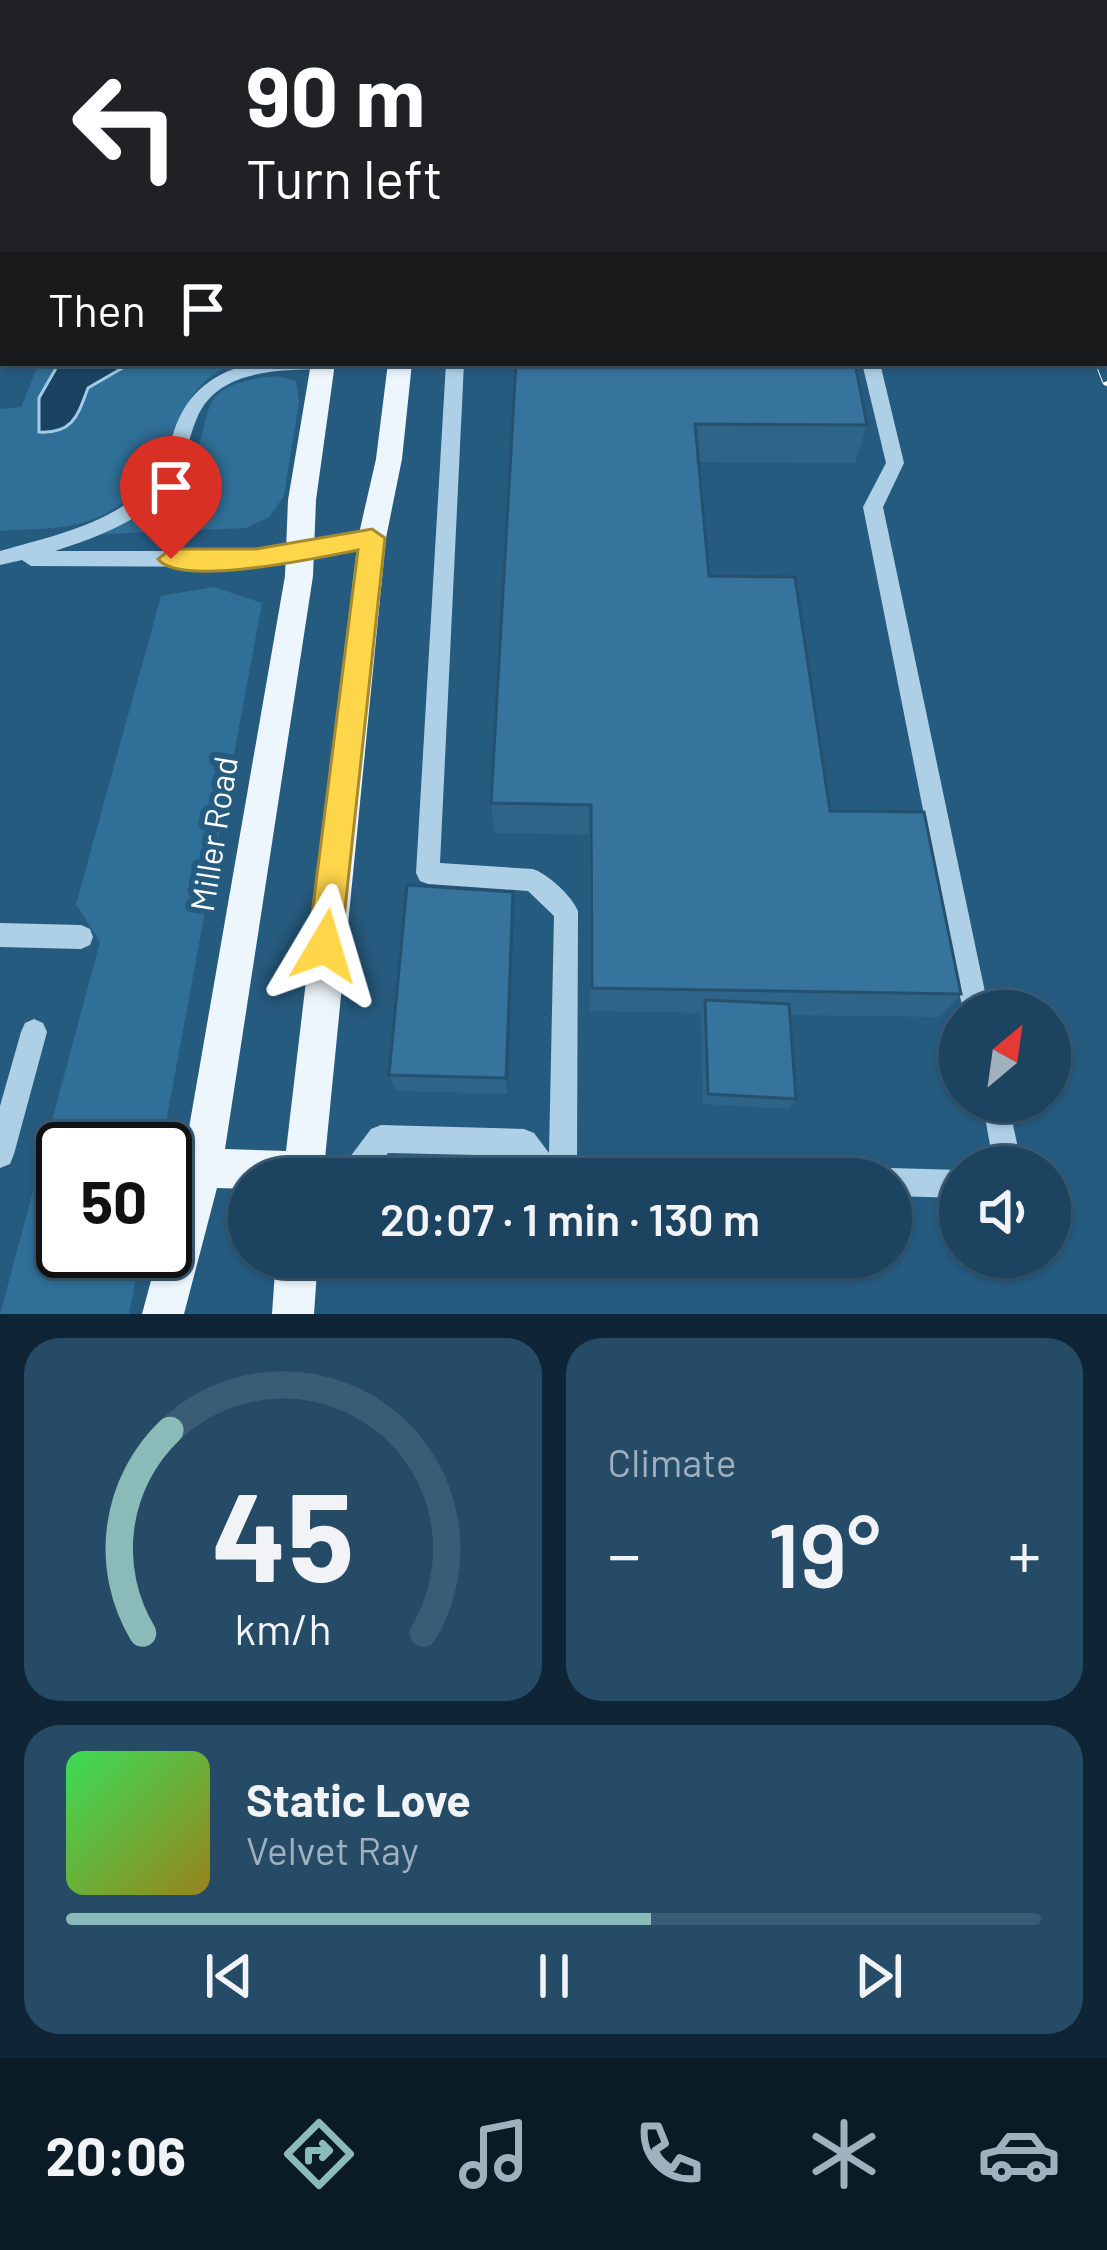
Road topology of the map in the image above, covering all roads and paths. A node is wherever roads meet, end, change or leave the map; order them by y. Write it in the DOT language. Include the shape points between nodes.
graph roads {
  1 [pos="264,366"];
  2 [pos="322,366"];
  3 [pos="400,366"];
  4 [pos="455,366"];
  5 [pos="872,366"];
  6 [pos="372,538"];
  7 [pos="300,550"];
  8 [pos="1,558"];
  9 [pos="0,935"];
  10 [pos="81,937"];
  11 [pos="972,990"];
  12 [pos="34,1032"];
  13 [pos="0,1154"];
  14 [pos="305,1158"];
  15 [pos="369,1158"];
  16 [pos="537,1158"];
  17 [pos="553,1158"];
  18 [pos="202,1168"];
  19 [pos="228,1170"];
  20 [pos="296,1278"];
  21 [pos="164,1314"];
  22 [pos="293,1314"];
  1 -- 8 [label="lane" via="218,383 195,406 178,458 154,493 106,524"];
  2 -- 7 [label="main road, Miller Road"];
  3 -- 6 [label="main road"];
  4 -- 17 [label="lane" via="428,873 532,880 566,911"];
  5 -- 11 [label="lane" via="895,463 873,506"];
  6 -- 7 [label="lane"];
  6 -- 14 [label="main road"];
  7 -- 8 [label="lane" via="256,559"];
  7 -- 18 [label="main road, Miller Road"];
  9 -- 10 [label="lane"];
  12 -- 13 [label="lane"];
  15 -- 16 [label="lane" via="381,1139 524,1143"];
  18 -- 19 [label="main road"];
  18 -- 21 [label="main road, Miller Road"];
  20 -- 22 [label="main road"];
}
